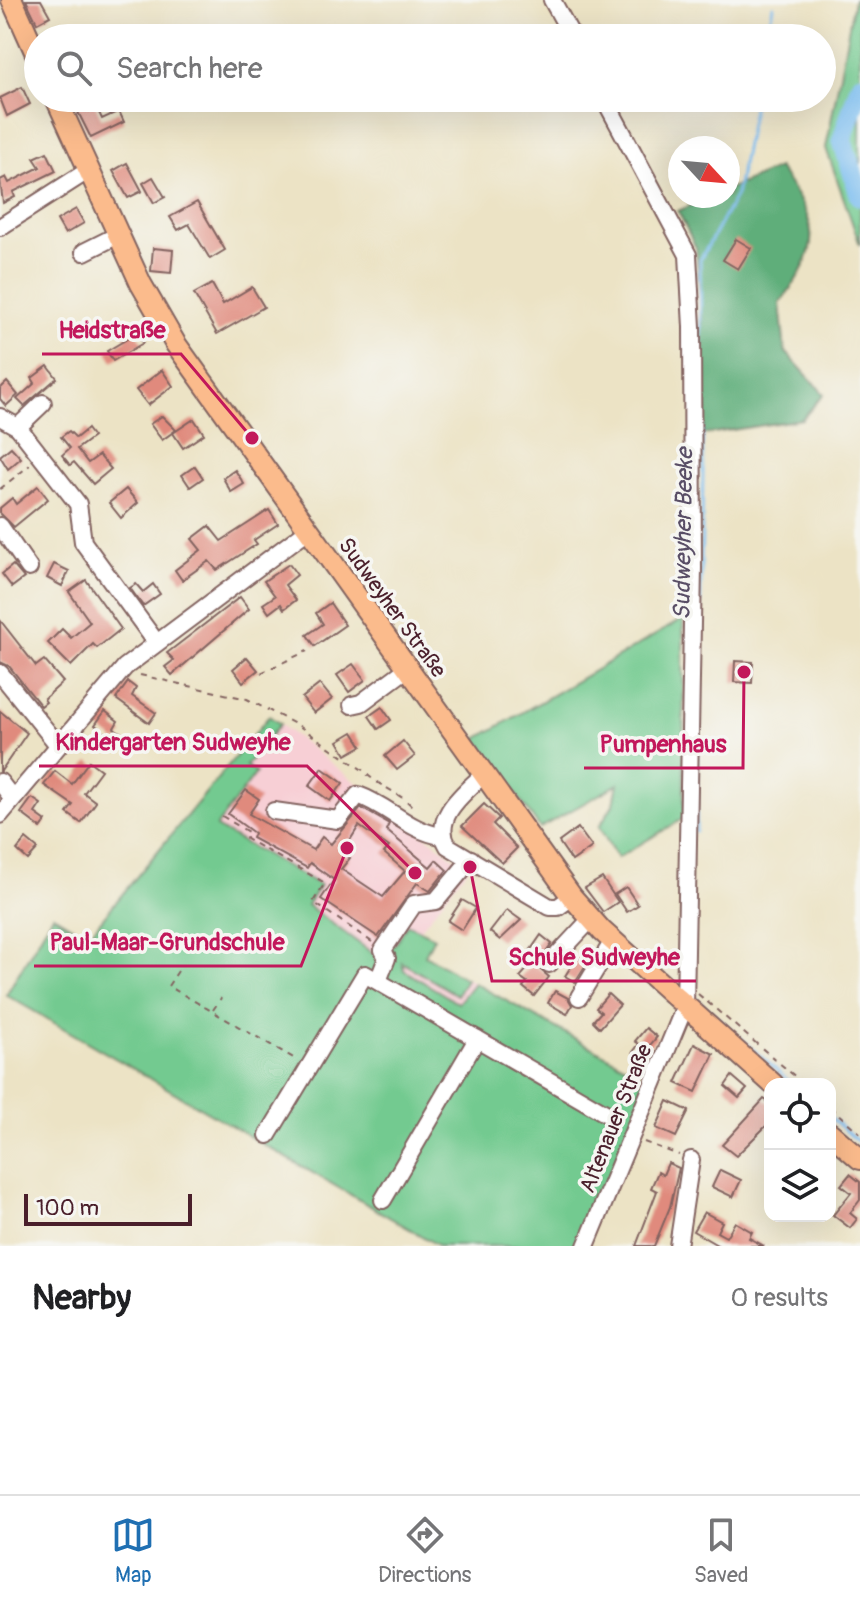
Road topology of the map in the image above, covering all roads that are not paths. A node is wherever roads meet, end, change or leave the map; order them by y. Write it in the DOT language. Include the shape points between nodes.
graph roads {
  1 [pos="12,0"];
  2 [pos="552,0"];
  3 [pos="565,24"];
  4 [pos="24,27"];
  5 [pos="62,112"];
  6 [pos="611,112"];
  7 [pos="89,170"];
  8 [pos="0,227"];
  9 [pos="118,235"];
  10 [pos="84,252"];
  11 [pos="43,403"];
  12 [pos="0,417"];
  13 [pos="18,427"];
  14 [pos="0,526"];
  15 [pos="308,530"];
  16 [pos="29,568"];
  17 [pos="156,642"];
  18 [pos="408,668"];
  19 [pos="0,673"];
  20 [pos="352,705"];
  21 [pos="58,745"];
  22 [pos="484,774"];
  23 [pos="0,782"];
  24 [pos="13,799"];
  25 [pos="274,811"];
  26 [pos="0,815"];
  27 [pos="441,836"];
  28 [pos="471,859"];
  29 [pos="572,897"];
  30 [pos="591,919"];
  31 [pos="613,941"];
  32 [pos="549,964"];
  33 [pos="378,981"];
  34 [pos="579,997"];
  35 [pos="684,997"];
  36 [pos="477,1039"];
  37 [pos="767,1078"];
  38 [pos="612,1117"];
  39 [pos="268,1135"];
  40 [pos="836,1138"];
  41 [pos="860,1159"];
  42 [pos="691,1160"];
  43 [pos="383,1200"];
  44 [pos="586,1246"];
  45 [pos="678,1246"];
  1 -- 4 [label="main road"];
  2 -- 3 [label="street"];
  5 -- 7 [label="main road, Sudweyher Straße"];
  6 -- 35 [label="street" via="688,255 693,568"];
  7 -- 8 [label="street"];
  7 -- 9 [label="main road, Sudweyher Straße"];
  9 -- 10 [label="street"];
  9 -- 15 [label="main road, Sudweyher Straße" via="175,343"];
  11 -- 13 [label="street"];
  12 -- 13 [label="street"];
  13 -- 17 [label="street" via="78,504 83,542"];
  14 -- 16 [label="street"];
  15 -- 17 [label="street"];
  15 -- 18 [label="main road, Sudweyher Straße"];
  17 -- 21 [label="street" via="125,667"];
  18 -- 20 [label="street"];
  18 -- 22 [label="main road, Sudweyher Straße"];
  19 -- 21 [label="street"];
  21 -- 24 [label="street"];
  22 -- 27 [label="street" via="442,822"];
  22 -- 29 [label="main road, Sudweyher Straße"];
  23 -- 24 [label="street"];
  24 -- 26 [label="street"];
  25 -- 27 [label="street" via="338,820 358,795 380,803 420,832"];
  27 -- 28 [label="street"];
  28 -- 29 [label="street" via="550,907"];
  28 -- 33 [label="street" via="436,901 414,904 383,950 387,958"];
  29 -- 30 [label="main road, Sudweyher Straße"];
  30 -- 31 [label="main road, Sudweyher Straße"];
  30 -- 32 [label="street"];
  31 -- 34 [label="street"];
  31 -- 35 [label="main road, Sudweyher Straße"];
  33 -- 36 [label="street"];
  33 -- 39 [label="street" via="365,974"];
  35 -- 37 [label="main road, Sudweyher Straße"];
  35 -- 44 [label="street, Altenauer Straße"];
  36 -- 38 [label="street"];
  36 -- 43 [label="street"];
  40 -- 41 [label="main road"];
  42 -- 45 [label="street"];
}
